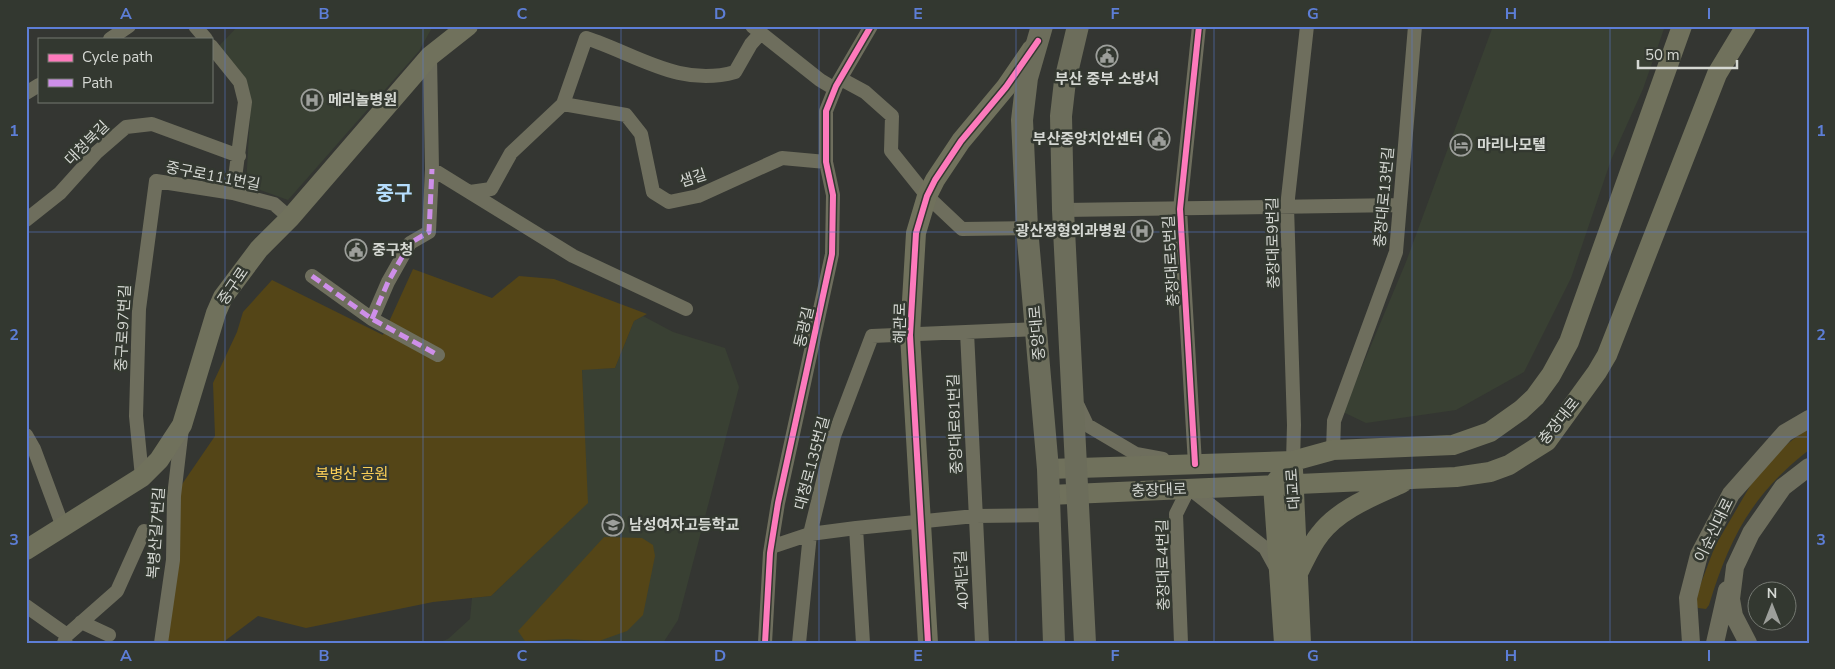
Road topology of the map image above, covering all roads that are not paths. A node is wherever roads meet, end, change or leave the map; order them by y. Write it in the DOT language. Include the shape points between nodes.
graph roads {
  1 [pos="129,26"];
  2 [pos="195,26"];
  3 [pos="449,26"];
  4 [pos="468,26"];
  5 [pos="871,26"];
  6 [pos="1078,26"];
  7 [pos="1199,26"];
  8 [pos="1307,26"];
  9 [pos="1415,26"];
  10 [pos="1682,26"];
  11 [pos="1688,26"];
  12 [pos="1732,26"];
  13 [pos="1746,26"];
  14 [pos="756,30"];
  15 [pos="1040,34"];
  16 [pos="111,38"];
  17 [pos="205,38"];
  18 [pos="212,47"];
  19 [pos="433,52"];
  20 [pos="1670,60"];
  21 [pos="1717,74"];
  22 [pos="838,84"];
  23 [pos="38,86"];
  24 [pos="26,93"];
  25 [pos="563,104"];
  26 [pos="239,156"];
  27 [pos="826,162"];
  28 [pos="432,169"];
  29 [pos="156,181"];
  30 [pos="470,192"];
  31 [pos="233,193"];
  32 [pos="927,196"];
  33 [pos="1400,205"];
  34 [pos="1287,207"];
  35 [pos="1180,209"];
  36 [pos="1063,210"];
  37 [pos="290,218"];
  38 [pos="26,220"];
  39 [pos="1028,228"];
  40 [pos="312,276"];
  41 [pos="686,308"];
  42 [pos="372,319"];
  43 [pos="1037,329"];
  44 [pos="967,332"];
  45 [pos="910,335"];
  46 [pos="438,355"];
  47 [pos="1072,392"];
  48 [pos="1809,418"];
  49 [pos="182,425"];
  50 [pos="26,435"];
  51 [pos="1333,450"];
  52 [pos="1293,461"];
  53 [pos="1189,465"];
  54 [pos="1809,467"];
  55 [pos="1076,468"];
  56 [pos="1048,469"];
  57 [pos="142,477"];
  58 [pos="1410,479"];
  59 [pos="1294,484"];
  60 [pos="1273,485"];
  61 [pos="1189,488"];
  62 [pos="1078,493"];
  63 [pos="1050,505"];
  64 [pos="975,516"];
  65 [pos="922,520"];
  66 [pos="63,527"];
  67 [pos="856,528"];
  68 [pos="144,531"];
  69 [pos="810,534"];
  70 [pos="771,547"];
  71 [pos="26,550"];
  72 [pos="1735,567"];
  73 [pos="1288,577"];
  74 [pos="26,606"];
  75 [pos="81,622"];
  76 [pos="109,635"];
  77 [pos="65,639"];
  78 [pos="161,643"];
  79 [pos="765,643"];
  80 [pos="800,643"];
  81 [pos="863,643"];
  82 [pos="928,643"];
  83 [pos="982,643"];
  84 [pos="1054,643"];
  85 [pos="1085,643"];
  86 [pos="1181,643"];
  87 [pos="1284,643"];
  88 [pos="1302,643"];
  89 [pos="1691,643"];
  90 [pos="1715,643"];
  91 [pos="1748,643"];
  1 -- 16 [label="street"];
  2 -- 17 [label="street"];
  3 -- 19 [label="street"];
  4 -- 19 [label="main road, 중구로"];
  5 -- 22 [label="street, 동광길"];
  6 -- 36 [label="main road, 중앙대로" via="1064,81 1061,116"];
  7 -- 35 [label="street, 충장대로5번길"];
  8 -- 34 [label="street, 충장대로9번길"];
  9 -- 33 [label="street, 충장대로13번길"];
  10 -- 20 [label="main road, 충장대로"];
  11 -- 20 [label="main road"];
  12 -- 21 [label="main road"];
  13 -- 21 [label="main road, 충장대로"];
  14 -- 22 [label="street"];
  14 -- 25 [label="street" via="735,72 716,78 667,72 586,38"];
  15 -- 32 [label="main road, 해관로" via="1006,87 961,140"];
  15 -- 39 [label="main road, 중앙대로" via="1027,78 1022,120"];
  18 -- 26 [label="street" via="240,82 245,102"];
  19 -- 28 [label="street"];
  19 -- 37 [label="main road, 중구로"];
  20 -- 51 [label="main road, 충장대로" via="1569,342 1552,375 1535,397 1490,432 1453,445"];
  21 -- 58 [label="main road, 충장대로" via="1607,355 1562,423 1547,442 1509,465 1490,472"];
  22 -- 27 [label="street, 동광길" via="826,111"];
  22 -- 32 [label="street" via="866,92 892,116 891,151"];
  23 -- 24 [label="street"];
  25 -- 27 [label="street, 샘길" via="626,115 641,134 653,192 670,202 698,196 782,158"];
  25 -- 30 [label="street" via="511,153 490,189"];
  26 -- 31 [label="street"];
  26 -- 38 [label="street, 대청북길" via="152,124 126,127 60,193"];
  27 -- 70 [label="street, 동광길" via="833,195 832,254"];
  28 -- 30 [label="street"];
  28 -- 42 [label="street" via="429,232 410,244"];
  29 -- 31 [label="street, 중구로111번길"];
  29 -- 57 [label="street, 중구로97번길" via="139,309 136,416"];
  30 -- 41 [label="street" via="573,256"];
  31 -- 37 [label="street, 중구로111번길" via="274,204"];
  32 -- 39 [label="street" via="962,230"];
  32 -- 45 [label="main road, 해관로" via="916,233"];
  33 -- 34 [label="street"];
  33 -- 51 [label="street, 충장대로13번길" via="1396,252 1334,421"];
  34 -- 35 [label="street"];
  34 -- 52 [label="street, 충장대로9번길"];
  35 -- 36 [label="street"];
  35 -- 53 [label="street, 충장대로5번길"];
  36 -- 47 [label="main road, 중앙대로"];
  37 -- 49 [label="main road, 중구로" via="259,249 223,297"];
  39 -- 43 [label="main road, 중앙대로"];
  40 -- 42 [label="street"];
  42 -- 46 [label="street"];
  43 -- 44 [label="street"];
  43 -- 56 [label="main road, 중앙대로"];
  44 -- 45 [label="street"];
  44 -- 64 [label="street, 중앙대로81번길"];
  45 -- 65 [label="main road, 해관로"];
  45 -- 69 [label="street, 대청로135번길" via="872,336 834,436"];
  47 -- 53 [label="street" via="1087,425 1136,454"];
  47 -- 55 [label="main road, 중앙대로"];
  48 -- 89 [label="street, 이순신대로" via="1785,433 1731,494 1699,555 1688,598"];
  49 -- 57 [label="main road, 중구로" via="159,460"];
  49 -- 78 [label="street, 복병산길7번길" via="174,496 173,560"];
  50 -- 66 [label="street"];
  51 -- 52 [label="main road, 충장대로"];
  52 -- 53 [label="main road, 충장대로"];
  52 -- 59 [label="main road, 대교로"];
  52 -- 60 [label="main road, 대교로"];
  53 -- 55 [label="main road, 충장대로"];
  54 -- 72 [label="street" via="1783,487 1751,533"];
  55 -- 56 [label="main road, 충장대로"];
  55 -- 62 [label="main road, 중앙대로"];
  56 -- 63 [label="main road, 중앙대로"];
  57 -- 66 [label="main road, 중구로"];
  58 -- 59 [label="main road, 충장대로"];
  58 -- 73 [label="main road" via="1352,507 1332,521"];
  59 -- 60 [label="main road, 충장대로"];
  59 -- 73 [label="main road, 대교로"];
  60 -- 61 [label="main road, 충장대로"];
  60 -- 73 [label="main road, 대교로"];
  61 -- 62 [label="main road, 충장대로"];
  61 -- 73 [label="street" via="1265,548"];
  61 -- 86 [label="street, 충장대로4번길" via="1176,514"];
  62 -- 63 [label="main road, 충장대로"];
  62 -- 85 [label="main road, 중앙대로"];
  63 -- 64 [label="street"];
  63 -- 84 [label="main road, 중앙대로"];
  64 -- 65 [label="street"];
  64 -- 83 [label="street, 40계단길"];
  65 -- 67 [label="street"];
  65 -- 82 [label="main road, 해관로"];
  66 -- 71 [label="main road, 중구로"];
  67 -- 69 [label="street"];
  67 -- 81 [label="street"];
  68 -- 75 [label="street" via="117,591"];
  69 -- 70 [label="street"];
  69 -- 80 [label="street, 대청로135번길"];
  70 -- 79 [label="street, 동광길"];
  72 -- 90 [label="street" via="1722,606"];
  72 -- 91 [label="street" via="1731,599 1734,616"];
  73 -- 87 [label="main road, 대교로"];
  73 -- 88 [label="main road, 대교로"];
  74 -- 77 [label="street"];
  75 -- 76 [label="street"];
  75 -- 77 [label="street"];
}
